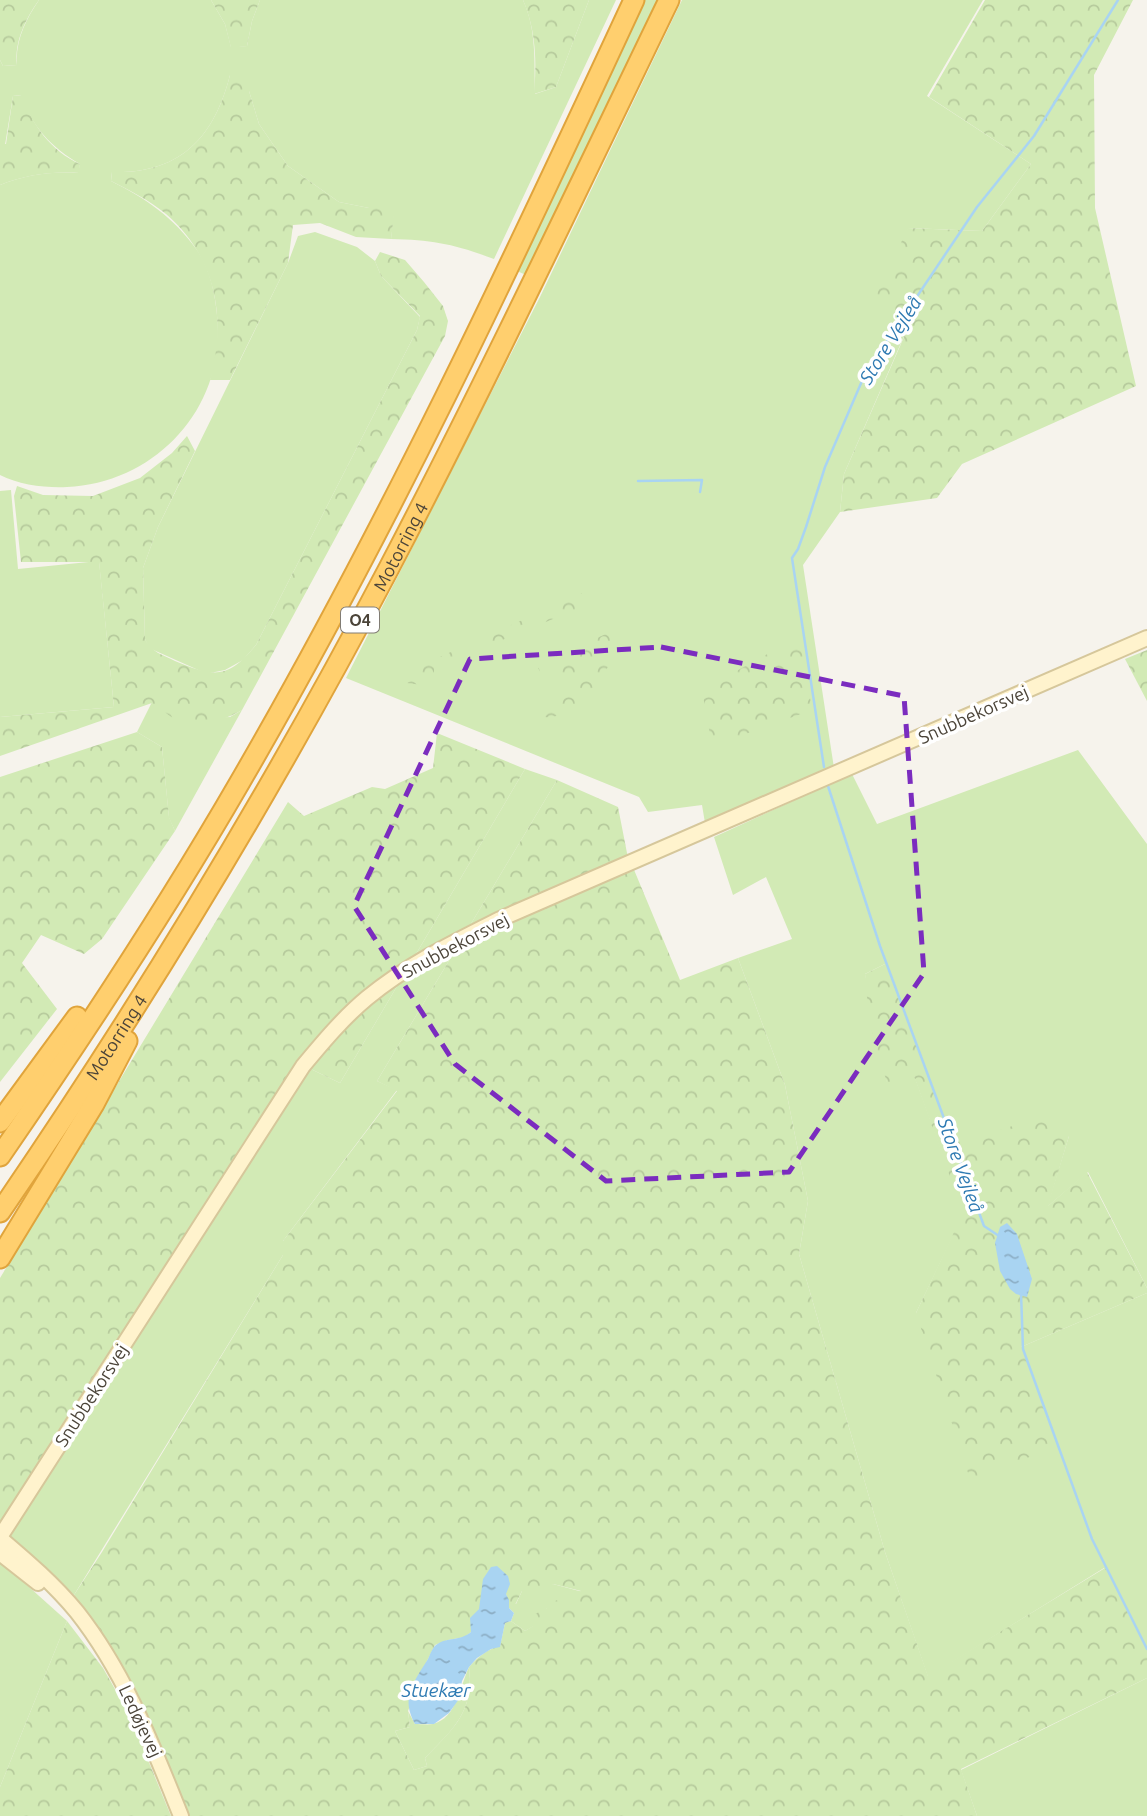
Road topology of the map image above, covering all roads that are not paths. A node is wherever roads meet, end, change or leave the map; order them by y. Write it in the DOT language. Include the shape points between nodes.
graph roads {
  1 [pos="634,0"];
  2 [pos="669,0"];
  3 [pos="1147,638"];
  4 [pos="294,685"];
  5 [pos="203,898"];
  6 [pos="0,1122"];
  7 [pos="0,1156"];
  8 [pos="0,1212"];
  9 [pos="0,1258"];
  10 [pos="0,1537"];
  11 [pos="0,1553"];
  12 [pos="90,1632"];
  13 [pos="181,1816"];
  1 -- 4 [label="highway, Motorring 4 / O4" via="477,336"];
  2 -- 5 [label="highway, Motorring 4 / O4" via="388,570"];
  3 -- 10 [label="street, Snubbekorsvej" via="498,920 436,950 366,999 303,1066"];
  4 -- 6 [label="highway, O4" via="68,1031"];
  4 -- 7 [label="highway, Motorring 4 / O4" via="188,869"];
  5 -- 8 [label="highway, Motorring 4 / O4"];
  5 -- 9 [label="highway, O4" via="94,1104"];
  10 -- 12 [label="street, Ledøjevej" via="45,1577"];
  11 -- 12 [label="street, Ledøjevej"];
  12 -- 13 [label="street, Ledøjevej" via="130,1693"];
}
